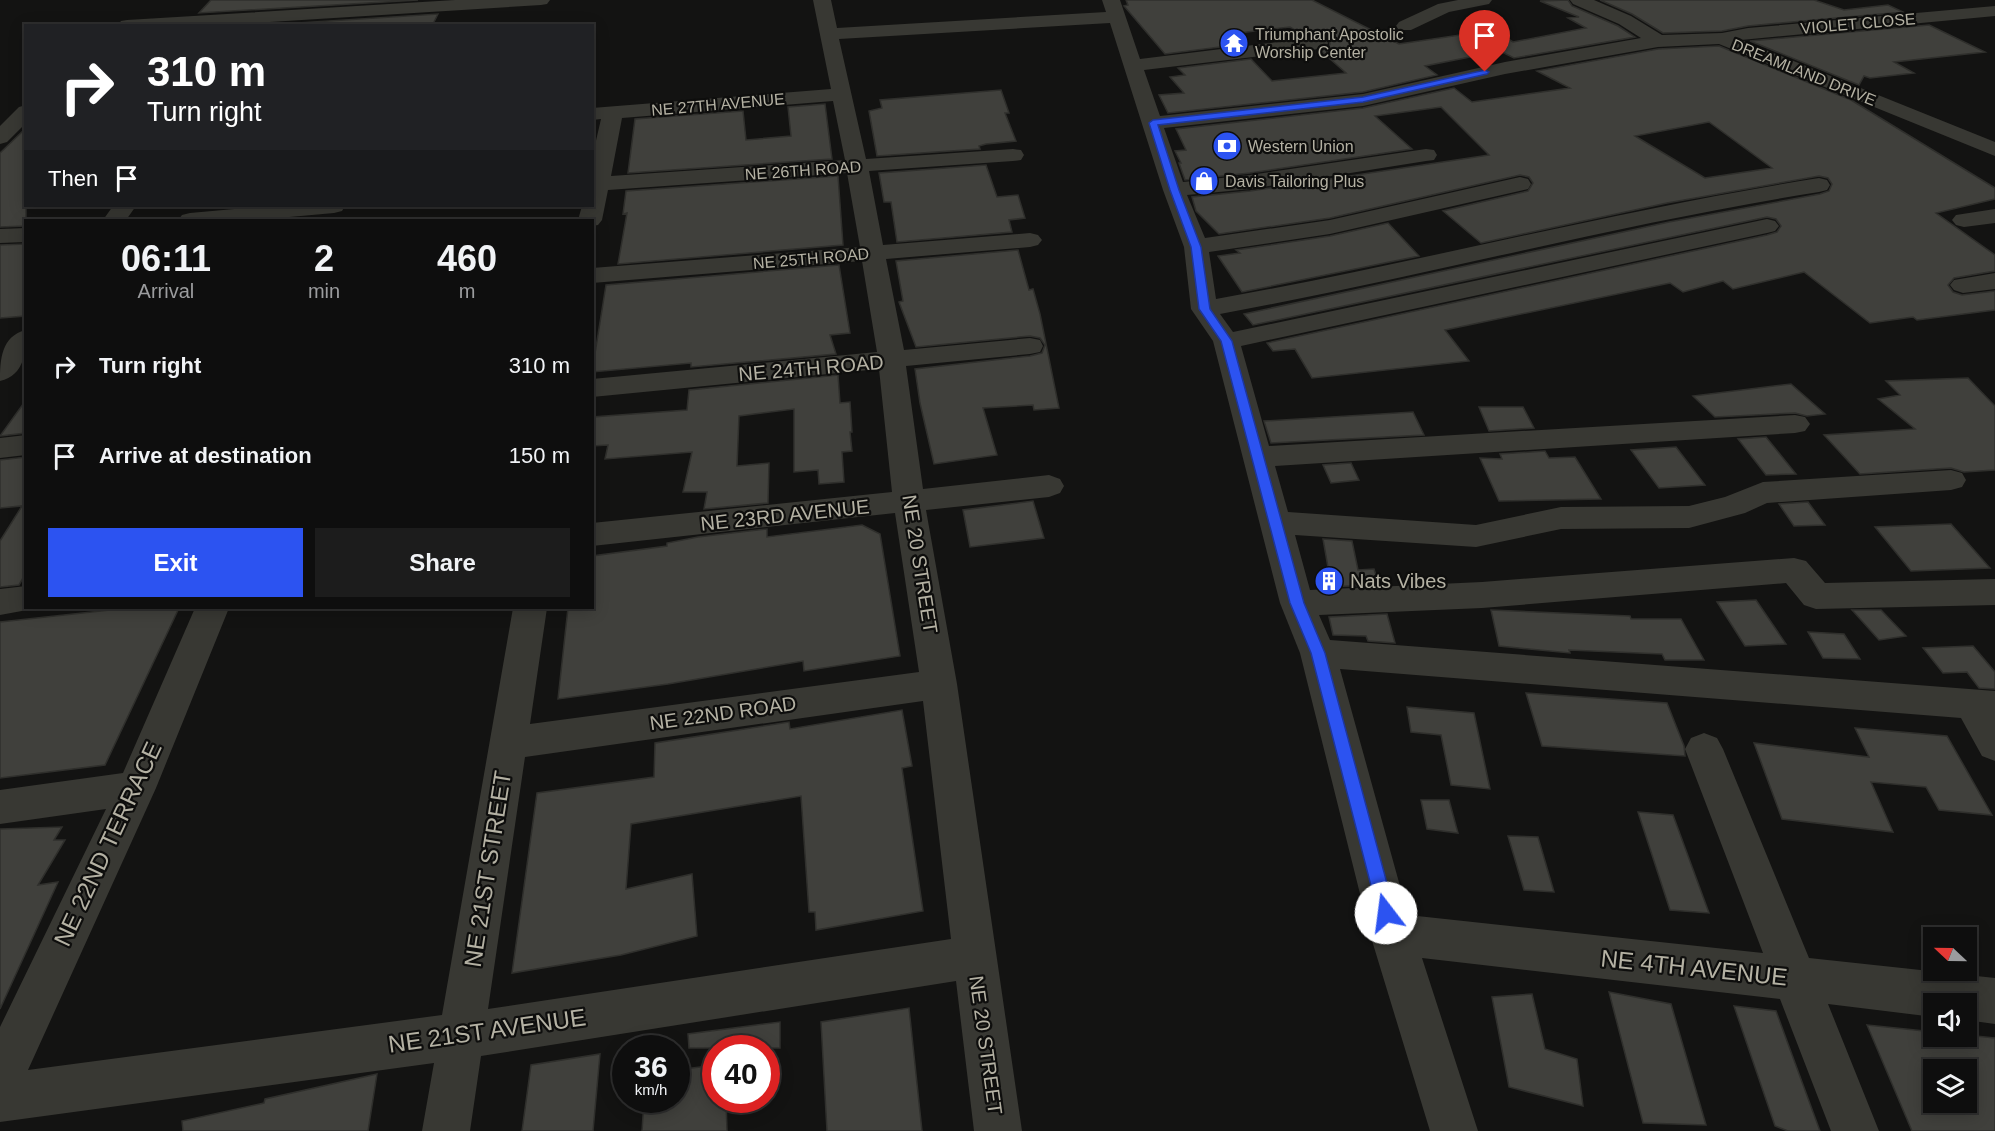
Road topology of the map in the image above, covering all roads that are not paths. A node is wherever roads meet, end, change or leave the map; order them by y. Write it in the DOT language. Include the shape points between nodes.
graph roads {
  1 [pos="270,0"];
  2 [pos="541,0"];
  3 [pos="822,0"];
  4 [pos="1483,0"];
  5 [pos="1579,0"];
  6 [pos="470,5"];
  7 [pos="1872,7"];
  8 [pos="1114,8"];
  9 [pos="1995,11"];
  10 [pos="125,17"];
  11 [pos="254,21"];
  12 [pos="1891,21"];
  13 [pos="110,24"];
  14 [pos="464,24"];
  15 [pos="1405,26"];
  16 [pos="830,34"];
  17 [pos="1721,38"];
  18 [pos="1658,41"];
  19 [pos="1319,43"];
  20 [pos="1133,66"];
  21 [pos="843,94"];
  22 [pos="24,113"];
  23 [pos="603,113"];
  24 [pos="1153,123"];
  25 [pos="0,138"];
  26 [pos="1995,150"];
  27 [pos="1013,155"];
  28 [pos="1426,155"];
  29 [pos="857,166"];
  30 [pos="595,184"];
  31 [pos="1520,184"];
  32 [pos="1819,185"];
  33 [pos="1174,190"];
  34 [pos="124,207"];
  35 [pos="324,207"];
  36 [pos="1995,216"];
  37 [pos="115,219"];
  38 [pos="200,219"];
  39 [pos="1964,220"];
  40 [pos="1767,226"];
  41 [pos="24,235"];
  42 [pos="0,236"];
  43 [pos="1030,240"];
  44 [pos="1196,247"];
  45 [pos="873,252"];
  46 [pos="594,276"];
  47 [pos="1995,281"];
  48 [pos="1963,285"];
  49 [pos="1204,309"];
  50 [pos="24,325"];
  51 [pos="0,327"];
  52 [pos="24,341"];
  53 [pos="1227,341"];
  54 [pos="1030,346"];
  55 [pos="892,360"];
  56 [pos="0,373"];
  57 [pos="594,388"];
  58 [pos="1795,424"];
  59 [pos="24,445"];
  60 [pos="0,448"];
  61 [pos="1258,457"];
  62 [pos="1951,480"];
  63 [pos="1049,486"];
  64 [pos="909,502"];
  65 [pos="1275,522"];
  66 [pos="594,535"];
  67 [pos="1995,592"];
  68 [pos="24,599"];
  69 [pos="0,602"];
  70 [pos="1297,603"];
  71 [pos="212,609"];
  72 [pos="530,609"];
  73 [pos="1318,653"];
  74 [pos="939,684"];
  75 [pos="1983,705"];
  76 [pos="508,743"];
  77 [pos="1995,745"];
  78 [pos="1704,749"];
  79 [pos="136,788"];
  80 [pos="0,807"];
  81 [pos="1392,934"];
  82 [pos="974,957"];
  83 [pos="1795,979"];
  84 [pos="1995,1001"];
  85 [pos="461,1036"];
  86 [pos="0,1078"];
  87 [pos="0,1098"];
  88 [pos="446,1131"];
  89 [pos="999,1131"];
  90 [pos="1454,1131"];
  91 [pos="1855,1131"];
  1 -- 11 [label="street"];
  2 -- 6 [label="street"];
  3 -- 16 [label="street, NE 20 STREET"];
  4 -- 15 [label="street" via="1444,8"];
  5 -- 18 [label="street" via="1626,20"];
  6 -- 11 [label="street"];
  6 -- 14 [label="street"];
  7 -- 12 [label="street"];
  8 -- 16 [label="street"];
  8 -- 20 [label="street"];
  9 -- 12 [label="street, VIOLET CLOSE"];
  10 -- 11 [label="street"];
  10 -- 13 [label="street"];
  12 -- 17 [label="street, VIOLET CLOSE"];
  16 -- 21 [label="street, NE 20 STREET"];
  17 -- 18 [label="street, DREAMLAND DRIVE"];
  17 -- 26 [label="street, DREAMLAND DRIVE"];
  18 -- 24 [label="street, DREAMLAND DRIVE" via="1505,68 1363,100"];
  19 -- 20 [label="street"];
  20 -- 24 [label="street"];
  21 -- 23 [label="street, NE 27TH AVENUE"];
  21 -- 29 [label="street, NE 20 STREET"];
  22 -- 25 [label="street"];
  23 -- 30 [label="street"];
  24 -- 33 [label="street"];
  27 -- 29 [label="street, NE 26TH ROAD"];
  28 -- 33 [label="street"];
  29 -- 30 [label="street, NE 26TH ROAD"];
  29 -- 45 [label="street, NE 20 STREET"];
  31 -- 44 [label="street" via="1330,227"];
  32 -- 49 [label="street" via="1675,209 1275,297"];
  33 -- 44 [label="street"];
  34 -- 37 [label="street"];
  35 -- 38 [label="street"];
  36 -- 39 [label="street"];
  40 -- 53 [label="street"];
  41 -- 42 [label="street"];
  43 -- 45 [label="street, NE 25TH ROAD"];
  44 -- 49 [label="street"];
  45 -- 46 [label="street, NE 25TH ROAD"];
  45 -- 55 [label="street, NE 20 STREET"];
  47 -- 48 [label="street"];
  49 -- 53 [label="street"];
  50 -- 51 [label="street"];
  52 -- 56 [label="street"];
  53 -- 61 [label="street"];
  54 -- 55 [label="street, NE 24TH ROAD"];
  55 -- 57 [label="street, NE 24TH ROAD"];
  55 -- 64 [label="street, NE 20 STREET"];
  58 -- 61 [label="street"];
  59 -- 60 [label="street"];
  61 -- 65 [label="street"];
  62 -- 65 [label="street" via="1763,493 1689,517 1561,518 1476,536"];
  63 -- 64 [label="street, NE 23RD AVENUE"];
  64 -- 66 [label="street, NE 23RD AVENUE"];
  64 -- 74 [label="street, NE 20 STREET"];
  65 -- 70 [label="street"];
  67 -- 70 [label="street" via="1816,596 1794,570 1482,595"];
  68 -- 69 [label="street"];
  70 -- 73 [label="street"];
  71 -- 79 [label="street, NE 22ND TERRACE"];
  72 -- 76 [label="street, NE 21ST STREET"];
  73 -- 75 [label="street"];
  73 -- 81 [label="street"];
  74 -- 76 [label="street, NE 22ND ROAD"];
  74 -- 82 [label="street, NE 20 STREET"];
  75 -- 77 [label="street"];
  76 -- 85 [label="street, NE 21ST STREET"];
  78 -- 83 [label="street"];
  79 -- 80 [label="street"];
  79 -- 86 [label="street, NE 22ND TERRACE"];
  81 -- 83 [label="street, NE 4TH AVENUE"];
  81 -- 90 [label="street"];
  82 -- 85 [label="street, NE 21ST AVENUE"];
  82 -- 89 [label="street, NE 20 STREET"];
  83 -- 84 [label="street, NE 4TH AVENUE"];
  83 -- 91 [label="street"];
  85 -- 87 [label="street, NE 21ST AVENUE"];
  85 -- 88 [label="street, NE 21ST STREET"];
}
